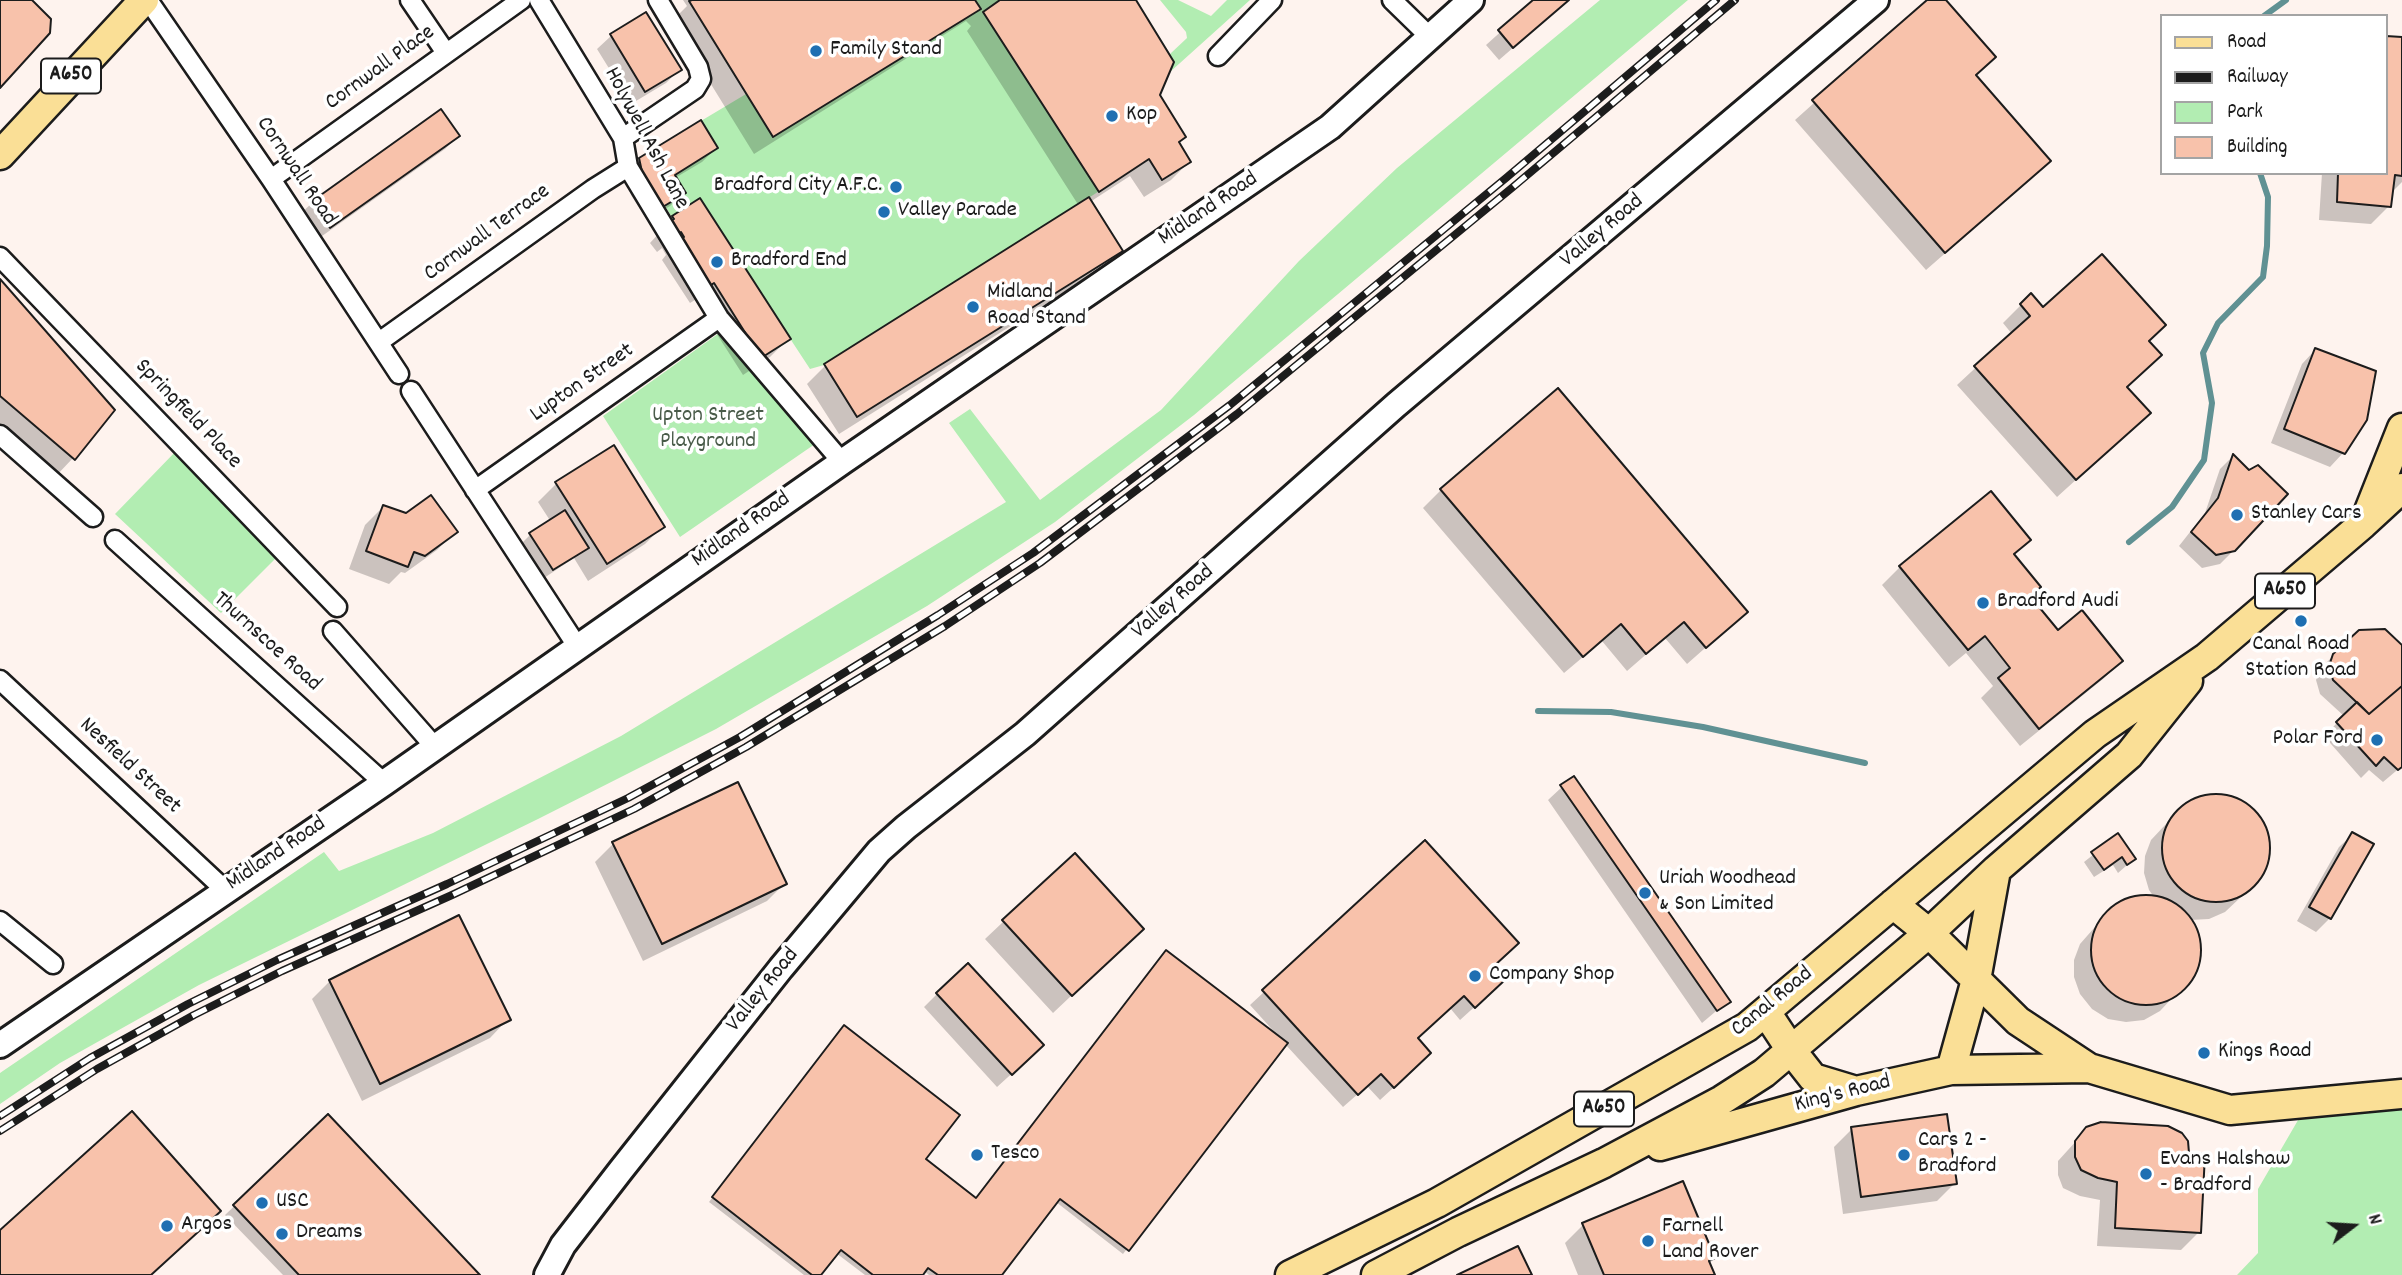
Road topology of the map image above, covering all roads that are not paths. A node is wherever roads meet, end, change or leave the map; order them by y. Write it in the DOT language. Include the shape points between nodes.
graph roads {
  1 [pos="146,0"];
  2 [pos="410,0"];
  3 [pos="521,0"];
  4 [pos="539,0"];
  5 [pos="658,0"];
  6 [pos="1272,0"];
  7 [pos="1392,0"];
  8 [pos="1471,0"];
  9 [pos="1877,0"];
  10 [pos="1430,37"];
  11 [pos="446,52"];
  12 [pos="1218,56"];
  13 [pos="622,138"];
  14 [pos="0,155"];
  15 [pos="628,167"];
  16 [pos="271,179"];
  17 [pos="0,257"];
  18 [pos="719,318"];
  19 [pos="379,342"];
  20 [pos="400,374"];
  21 [pos="411,391"];
  22 [pos="2402,428"];
  23 [pos="0,435"];
  24 [pos="842,462"];
  25 [pos="2402,488"];
  26 [pos="475,490"];
  27 [pos="93,517"];
  28 [pos="2363,524"];
  29 [pos="115,540"];
  30 [pos="337,607"];
  31 [pos="333,631"];
  32 [pos="577,646"];
  33 [pos="2207,657"];
  34 [pos="0,680"];
  35 [pos="435,747"];
  36 [pos="384,783"];
  37 [pos="1996,870"];
  38 [pos="225,890"];
  39 [pos="1893,904"];
  40 [pos="0,921"];
  41 [pos="1929,933"];
  42 [pos="53,964"];
  43 [pos="1976,980"];
  44 [pos="1766,1012"];
  45 [pos="0,1045"];
  46 [pos="1791,1051"];
  47 [pos="2089,1068"];
  48 [pos="1951,1070"];
  49 [pos="1856,1091"];
  50 [pos="2402,1094"];
  51 [pos="1605,1163"];
  52 [pos="547,1275"];
  53 [pos="1290,1275"];
  54 [pos="1376,1275"];
  1 -- 14 [label="main road, A650"];
  1 -- 16 [label="street, Cornwall Road"];
  2 -- 11 [label="street"];
  3 -- 11 [label="street, Cornwall Place"];
  4 -- 13 [label="street, Holywell Ash Lane"];
  5 -- 13 [label="street" via="701,79 695,89"];
  6 -- 12 [label="street"];
  7 -- 10 [label="street"];
  8 -- 10 [label="street, Midland Road"];
  9 -- 52 [label="street, Valley Road" via="1396,405 1025,734 879,851 563,1245"];
  10 -- 24 [label="street, Midland Road" via="1330,127"];
  11 -- 16 [label="street, Cornwall Place"];
  13 -- 15 [label="street, Holywell Ash Lane"];
  15 -- 18 [label="street, Holywell Ash Lane"];
  15 -- 19 [label="street, Cornwall Terrace"];
  16 -- 19 [label="street, Cornwall Road"];
  17 -- 30 [label="street, Springfield Place"];
  18 -- 24 [label="street, Holywell Ash Lane"];
  18 -- 26 [label="street, Lupton Street"];
  19 -- 20 [label="street, Cornwall Road"];
  21 -- 26 [label="street"];
  22 -- 28 [label="main road"];
  23 -- 27 [label="street"];
  24 -- 32 [label="street, Midland Road"];
  25 -- 28 [label="main road, Canal Road"];
  26 -- 32 [label="street"];
  28 -- 33 [label="main road, Canal Road / A650"];
  29 -- 36 [label="street, Thurnscoe Road"];
  31 -- 35 [label="street"];
  32 -- 35 [label="street, Midland Road"];
  33 -- 37 [label="main road, Canal Road / A650" via="2129,755"];
  33 -- 39 [label="main road, Canal Road / A650" via="2095,734"];
  34 -- 38 [label="street, Nesfield Street"];
  35 -- 36 [label="street, Midland Road"];
  36 -- 38 [label="street, Midland Road"];
  37 -- 41 [label="main road, Canal Road / A650"];
  37 -- 43 [label="main road"];
  38 -- 45 [label="street, Midland Road"];
  39 -- 41 [label="main road, King's Road"];
  39 -- 44 [label="main road, Canal Road / A650"];
  40 -- 42 [label="street"];
  41 -- 43 [label="main road, King's Road"];
  41 -- 46 [label="main road, Canal Road / A650"];
  43 -- 47 [label="main road, King's Road" via="2018,1021"];
  43 -- 48 [label="main road"];
  44 -- 46 [label="main road"];
  44 -- 53 [label="main road, Canal Road / A650" via="1718,1046 1437,1203"];
  46 -- 49 [label="main road" via="1813,1078"];
  46 -- 51 [label="main road, Canal Road / A650" via="1722,1100"];
  47 -- 48 [label="main road, King's Road"];
  47 -- 50 [label="main road, King's Road" via="2230,1110"];
  48 -- 49 [label="main road, King's Road"];
  49 -- 51 [label="main road, King's Road"];
  51 -- 54 [label="main road, Canal Road / A650"];
}
